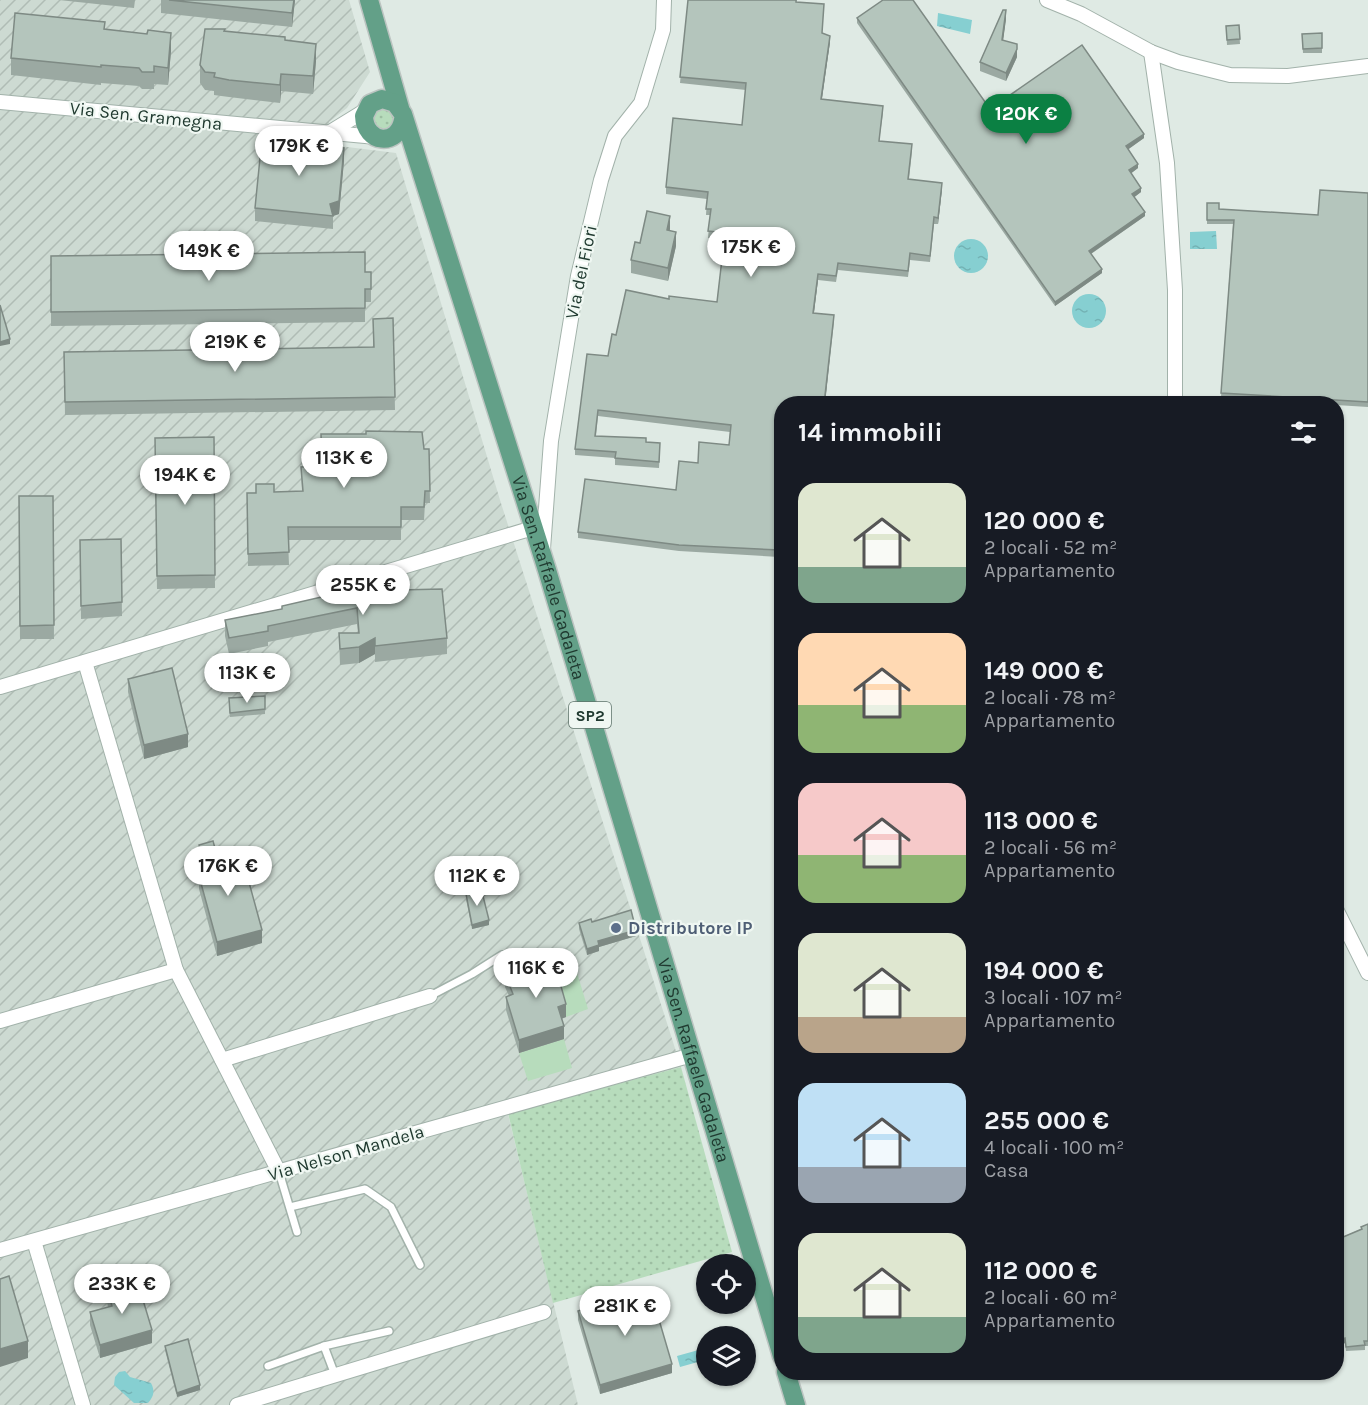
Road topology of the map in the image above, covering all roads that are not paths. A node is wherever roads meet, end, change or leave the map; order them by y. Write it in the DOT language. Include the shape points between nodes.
graph roads {
  1 [pos="369,0"];
  2 [pos="664,0"];
  3 [pos="1047,0"];
  4 [pos="1151,52"];
  5 [pos="387,58"];
  6 [pos="1368,66"];
  7 [pos="0,102"];
  8 [pos="371,105"];
  9 [pos="402,114"];
  10 [pos="327,134"];
  11 [pos="382,138"];
  12 [pos="421,171"];
  13 [pos="1175,396"];
  14 [pos="533,528"];
  15 [pos="543,557"];
  16 [pos="85,662"];
  17 [pos="0,687"];
  18 [pos="1344,925"];
  19 [pos="502,955"];
  20 [pos="176,970"];
  21 [pos="1368,973"];
  22 [pos="430,996"];
  23 [pos="0,1021"];
  24 [pos="692,1055"];
  25 [pos="222,1060"];
  26 [pos="279,1172"];
  27 [pos="290,1207"];
  28 [pos="297,1233"];
  29 [pos="34,1241"];
  30 [pos="0,1250"];
  31 [pos="420,1265"];
  32 [pos="544,1312"];
  33 [pos="774,1330"];
  34 [pos="389,1331"];
  35 [pos="324,1346"];
  36 [pos="268,1366"];
  37 [pos="335,1375"];
  38 [pos="788,1380"];
  39 [pos="83,1405"];
  40 [pos="237,1405"];
  41 [pos="796,1405"];
  1 -- 5 [label="main road, Via Sen. Raffaele Gadaleta / SP2"];
  2 -- 15 [label="street, Via dei Fiori" via="663,30 641,103 615,136 578,276 550,441"];
  3 -- 4 [label="street"];
  4 -- 6 [label="street" via="1230,75 1288,76"];
  4 -- 13 [label="street" via="1167,163 1175,290"];
  5 -- 8 [label="main road"];
  5 -- 9 [label="main road, Via Sen. Raffaele Gadaleta / SP2"];
  7 -- 10 [label="street, Via Sen. Gramegna"];
  8 -- 9 [label="main road" via="389,100"];
  8 -- 10 [label="street"];
  8 -- 11 [label="main road, Via Sen. Raffaele Gadaleta" via="364,123 371,134"];
  9 -- 11 [label="main road" via="399,132"];
  9 -- 12 [label="main road, Via Sen. Raffaele Gadaleta / SP2"];
  10 -- 11 [label="street, Via Sen. Gramegna"];
  11 -- 12 [label="main road, Via Sen. Raffaele Gadaleta / SP2"];
  12 -- 14 [label="main road, Via Sen. Raffaele Gadaleta / SP2"];
  14 -- 15 [label="main road, Via Sen. Raffaele Gadaleta / SP2"];
  14 -- 16 [label="street"];
  15 -- 24 [label="main road, Via Sen. Raffaele Gadaleta / SP2"];
  16 -- 17 [label="street"];
  16 -- 20 [label="street"];
  18 -- 21 [label="street"];
  19 -- 22 [label="lane"];
  20 -- 23 [label="street"];
  20 -- 25 [label="street"];
  22 -- 25 [label="street"];
  24 -- 26 [label="street, Via Nelson Mandela"];
  24 -- 33 [label="main road, Via Sen. Raffaele Gadaleta / SP2"];
  25 -- 26 [label="street"];
  26 -- 27 [label="lane"];
  26 -- 29 [label="street, Via Nelson Mandela"];
  27 -- 28 [label="lane"];
  27 -- 31 [label="lane" via="365,1189 391,1207"];
  29 -- 30 [label="street, Via Nelson Mandela"];
  29 -- 39 [label="street"];
  32 -- 37 [label="street"];
  34 -- 35 [label="lane"];
  35 -- 36 [label="lane"];
  35 -- 37 [label="lane"];
  37 -- 40 [label="street"];
  38 -- 41 [label="main road"];
}
